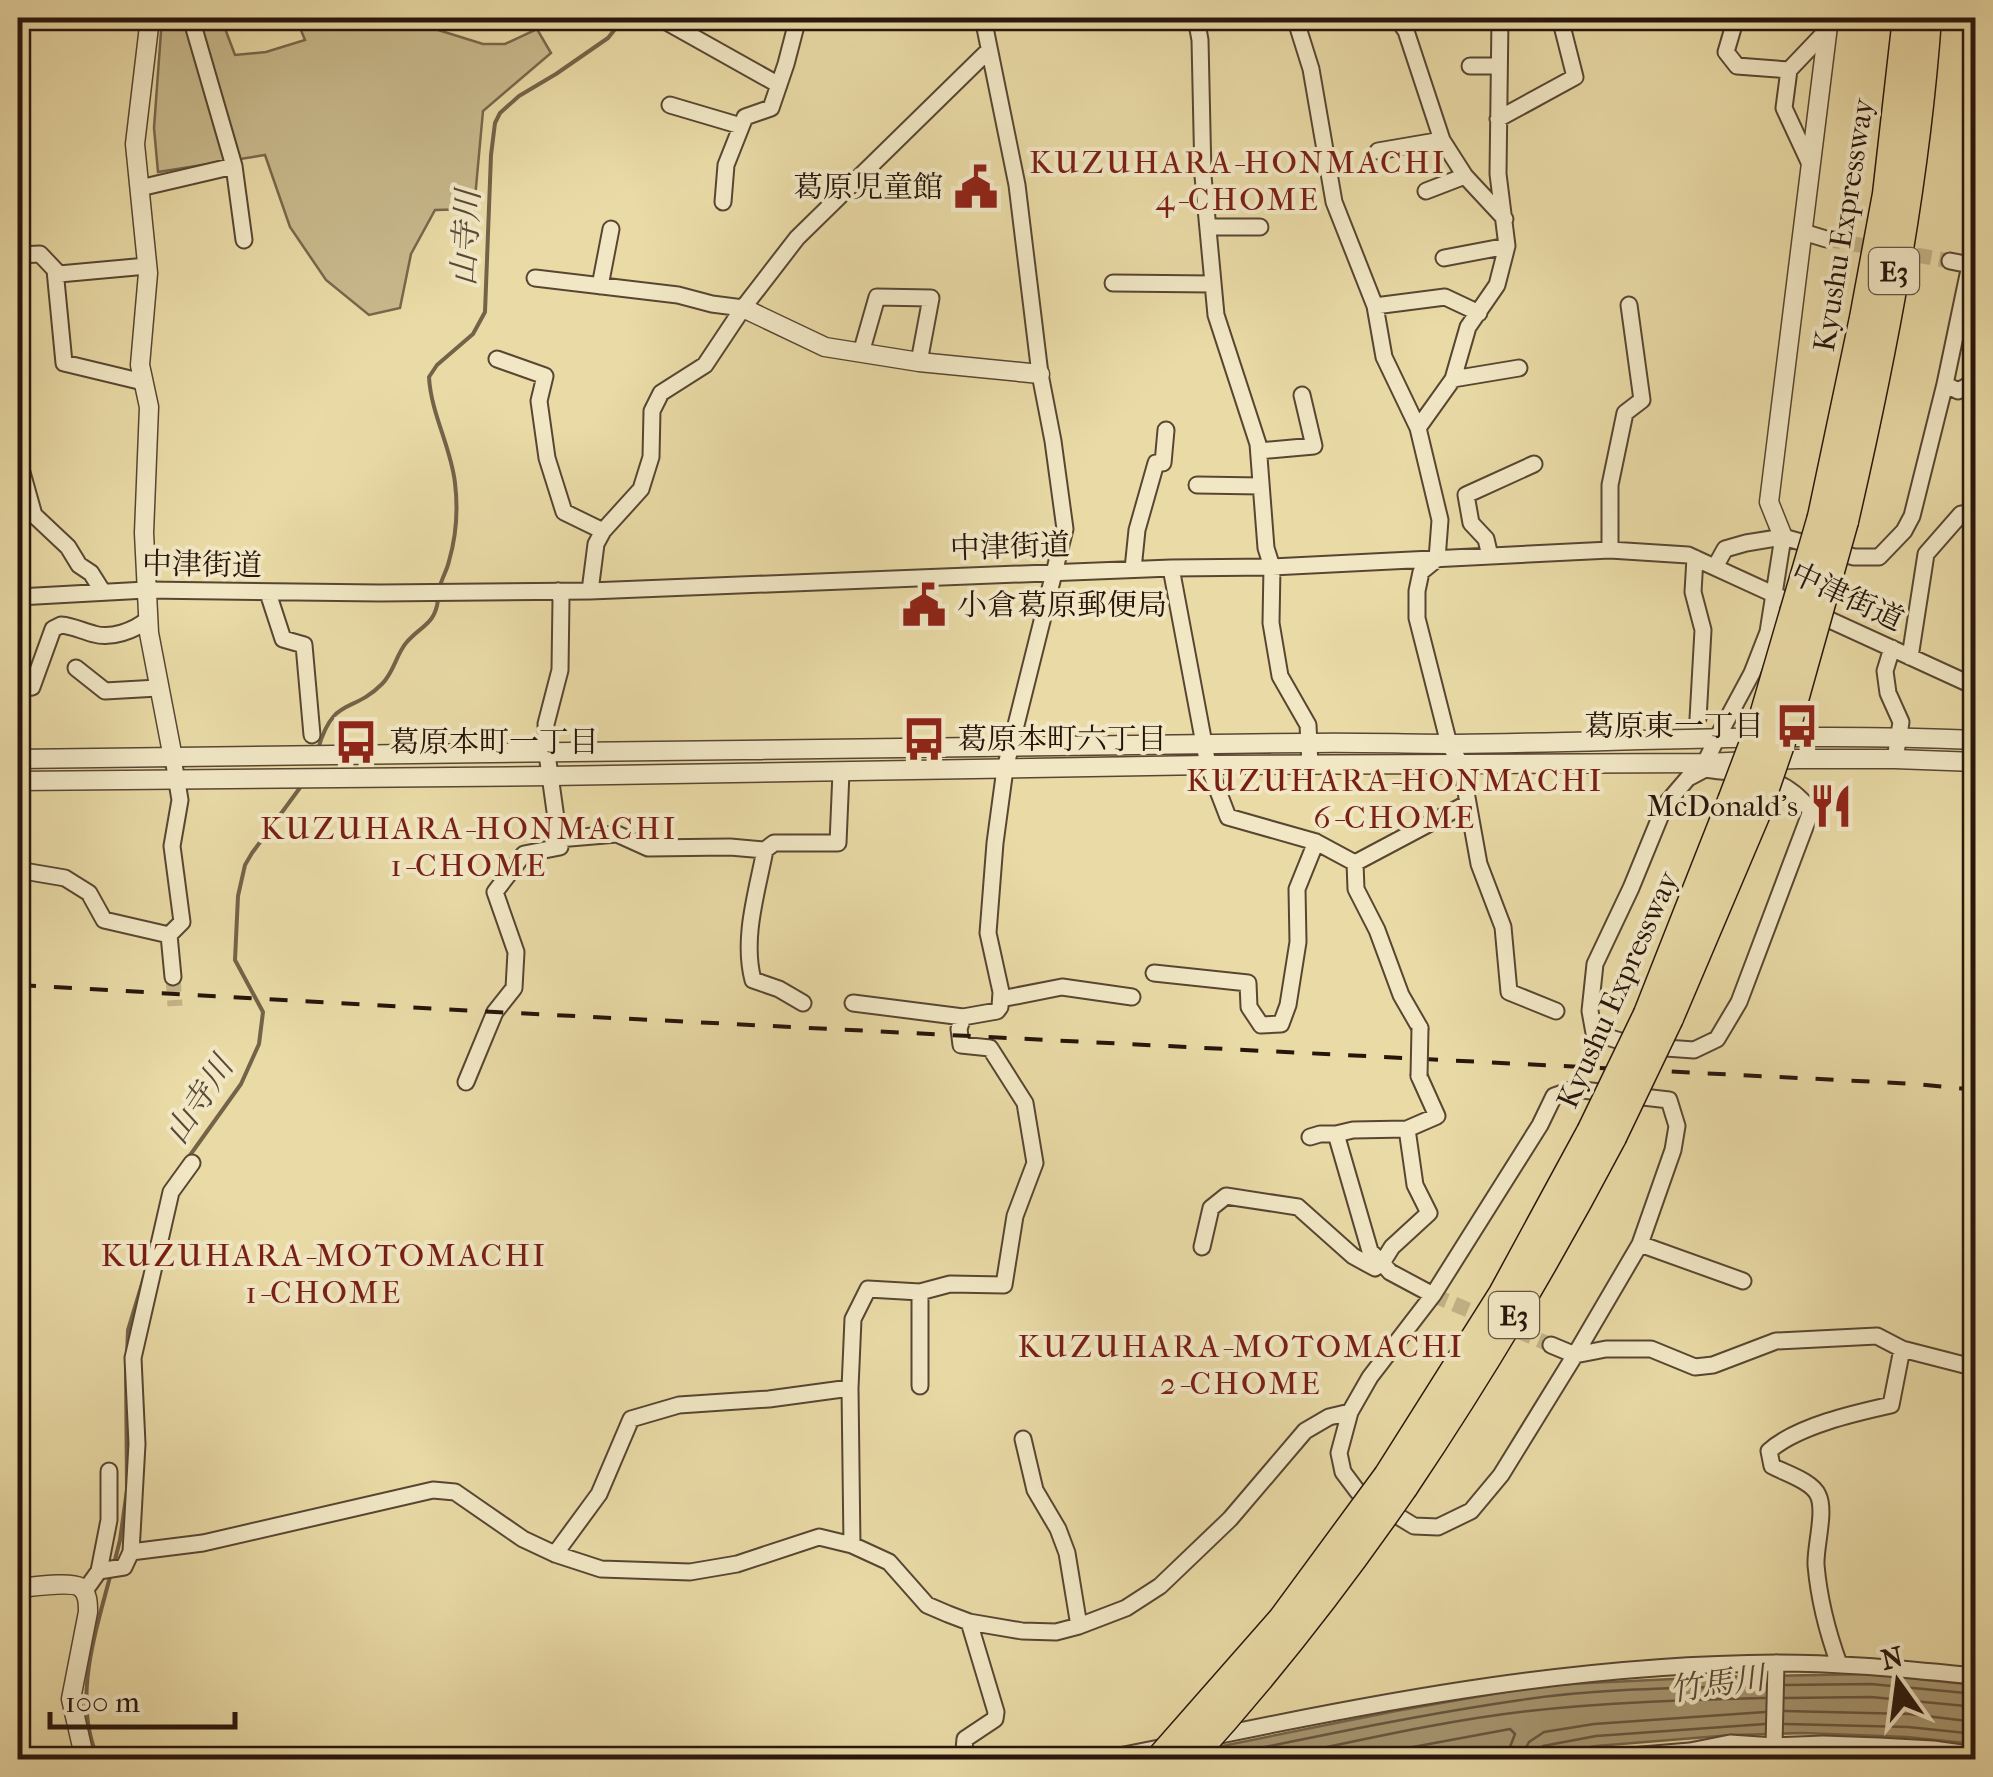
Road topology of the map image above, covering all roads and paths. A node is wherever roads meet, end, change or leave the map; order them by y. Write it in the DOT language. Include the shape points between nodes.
graph roads {
  1 [pos="150,18"];
  2 [pos="190,18"];
  3 [pos="665,18"];
  4 [pos="798,18"];
  5 [pos="983,18"];
  6 [pos="1196,18"];
  7 [pos="1295,18"];
  8 [pos="1398,18"];
  9 [pos="1500,18"];
  10 [pos="1560,18"];
  11 [pos="1736,18"];
  12 [pos="1906,18"];
  13 [pos="1927,18"];
  14 [pos="1829,22"];
  15 [pos="989,50"];
  16 [pos="1470,66"];
  17 [pos="1499,66"];
  18 [pos="1789,70"];
  19 [pos="779,86"];
  20 [pos="670,105"];
  21 [pos="1498,118"];
  22 [pos="741,126"];
  23 [pos="1442,140"];
  24 [pos="1378,151"];
  25 [pos="1810,164"];
  26 [pos="234,166"];
  27 [pos="1465,176"];
  28 [pos="140,188"];
  29 [pos="1426,190"];
  30 [pos="723,202"];
  31 [pos="1505,220"];
  32 [pos="1208,227"];
  33 [pos="1260,227"];
  34 [pos="611,229"];
  35 [pos="1803,232"];
  36 [pos="1826,239"];
  37 [pos="244,240"];
  38 [pos="1507,246"];
  39 [pos="18,254"];
  40 [pos="1444,258"];
  41 [pos="1950,261"];
  42 [pos="1973,264"];
  43 [pos="147,266"];
  44 [pos="56,270"];
  45 [pos="535,278"];
  46 [pos="1113,282"];
  47 [pos="1213,284"];
  48 [pos="600,286"];
  49 [pos="1630,305"];
  50 [pos="1375,306"];
  51 [pos="743,308"];
  52 [pos="1480,313"];
  53 [pos="861,353"];
  54 [pos="497,359"];
  55 [pos="919,362"];
  56 [pos="1519,368"];
  57 [pos="1040,374"];
  58 [pos="1453,380"];
  59 [pos="1976,381"];
  60 [pos="143,382"];
  61 [pos="1945,384"];
  62 [pos="1302,395"];
  63 [pos="1418,428"];
  64 [pos="1166,430"];
  65 [pos="1258,451"];
  66 [pos="18,458"];
  67 [pos="1534,464"];
  68 [pos="1197,485"];
  69 [pos="1261,486"];
  70 [pos="1976,514"];
  71 [pos="1833,519"];
  72 [pos="1907,526"];
  73 [pos="603,531"];
  74 [pos="1783,538"];
  75 [pos="1931,548"];
  76 [pos="1610,550"];
  77 [pos="1490,556"];
  78 [pos="1695,558"];
  79 [pos="1437,559"];
  80 [pos="1715,567"];
  81 [pos="1171,568"];
  82 [pos="1272,568"];
  83 [pos="1133,570"];
  84 [pos="1054,573"];
  85 [pos="146,590"];
  86 [pos="590,590"];
  87 [pos="558,591"];
  88 [pos="103,592"];
  89 [pos="268,593"];
  90 [pos="1773,594"];
  91 [pos="18,597"];
  92 [pos="148,620"];
  93 [pos="1892,648"];
  94 [pos="1910,657"];
  95 [pos="76,668"];
  96 [pos="1976,687"];
  97 [pos="158,688"];
  98 [pos="18,689"];
  99 [pos="1698,720"];
  100 [pos="312,735"];
  101 [pos="1900,737"];
  102 [pos="1716,740"];
  103 [pos="1976,740"];
  104 [pos="1310,743"];
  105 [pos="1449,744"];
  106 [pos="1204,745"];
  107 [pos="1010,747"];
  108 [pos="548,754"];
  109 [pos="173,758"];
  110 [pos="18,759"];
  111 [pos="1895,759"];
  112 [pos="1976,762"];
  113 [pos="1461,764"];
  114 [pos="1310,765"];
  115 [pos="1208,766"];
  116 [pos="1705,766"];
  117 [pos="1005,769"];
  118 [pos="842,772"];
  119 [pos="550,776"];
  120 [pos="176,778"];
  121 [pos="18,781"];
  122 [pos="1468,803"];
  123 [pos="558,839"];
  124 [pos="1316,842"];
  125 [pos="765,850"];
  126 [pos="1356,863"];
  127 [pos="18,870"];
  128 [pos="169,936"];
  129 [pos="1154,973"];
  130 [pos="173,977"];
  131 [pos="1132,997"];
  132 [pos="1001,998"];
  133 [pos="803,1003"];
  134 [pos="853,1003"];
  135 [pos="1556,1011"];
  136 [pos="963,1017"];
  137 [pos="466,1082"];
  138 [pos="1408,1130"];
  139 [pos="1336,1134"];
  140 [pos="1310,1137"];
  141 [pos="192,1163"];
  142 [pos="1640,1244"];
  143 [pos="1202,1248"];
  144 [pos="1382,1263"];
  145 [pos="1743,1281"];
  146 [pos="920,1292"];
  147 [pos="1433,1294"];
  148 [pos="1551,1345"];
  149 [pos="1902,1349"];
  150 [pos="1575,1355"];
  151 [pos="1976,1368"];
  152 [pos="920,1386"];
  153 [pos="850,1388"];
  154 [pos="1350,1412"];
  155 [pos="1023,1439"];
  156 [pos="109,1470"];
  157 [pos="1396,1481"];
  158 [pos="852,1545"];
  159 [pos="132,1552"];
  160 [pos="555,1554"];
  161 [pos="99,1571"];
  162 [pos="18,1588"];
  163 [pos="84,1592"];
  164 [pos="968,1622"];
  165 [pos="1079,1626"];
  166 [pos="1776,1663"];
  167 [pos="1839,1664"];
  168 [pos="1976,1676"];
  169 [pos="1774,1746"];
  170 [pos="1899,1753"];
  171 [pos="1976,1755"];
  172 [pos="1690,1756"];
  173 [pos="84,1758"];
  174 [pos="64,1760"];
  175 [pos="964,1760"];
  176 [pos="1099,1760"];
  177 [pos="1159,1760"];
  178 [pos="1188,1760"];
  179 [pos="1582,1760"];
  1 -- 28 [label="street" via="135,144"];
  2 -- 26 [label="street"];
  3 -- 19 [label="street"];
  4 -- 19 [label="street"];
  5 -- 15 [label="street"];
  6 -- 32 [label="street"];
  7 -- 50 [label="street" via="1311,68 1334,202"];
  8 -- 23 [label="street"];
  9 -- 17 [label="street"];
  10 -- 21 [label="street" via="1575,78"];
  11 -- 18 [label="street" via="1726,52 1736,66"];
  12 -- 71 [label="highway, Kyushu Expressway / E3" via="1886,194"];
  13 -- 71 [label="highway, Kyushu Expressway / E3" via="1907,192 1863,436"];
  14 -- 18 [label="street"];
  14 -- 25 [label="street"];
  15 -- 51 [label="street" via="797,238"];
  15 -- 57 [label="street" via="1017,185"];
  16 -- 17 [label="street"];
  17 -- 21 [label="street"];
  18 -- 25 [label="street" via="1784,108"];
  19 -- 22 [label="street" via="771,108 745,117"];
  20 -- 22 [label="street"];
  21 -- 31 [label="street"];
  22 -- 30 [label="street" via="726,165"];
  23 -- 24 [label="street"];
  23 -- 27 [label="street"];
  25 -- 35 [label="street"];
  26 -- 28 [label="street"];
  26 -- 37 [label="street"];
  27 -- 29 [label="street"];
  27 -- 31 [label="street"];
  28 -- 43 [label="street"];
  31 -- 38 [label="street"];
  32 -- 33 [label="street"];
  32 -- 47 [label="street"];
  34 -- 48 [label="street"];
  35 -- 36 [label="street"];
  35 -- 74 [label="street" via="1770,502"];
  38 -- 40 [label="street"];
  38 -- 52 [label="street"];
  39 -- 44 [label="street" via="40,254"];
  41 -- 42 [label="street"];
  42 -- 61 [label="street"];
  43 -- 44 [label="street"];
  43 -- 60 [label="street"];
  44 -- 60 [label="street" via="64,363"];
  45 -- 48 [label="street"];
  46 -- 47 [label="street"];
  47 -- 65 [label="street" via="1216,315"];
  48 -- 51 [label="street"];
  49 -- 76 [label="street" via="1642,400 1625,412 1610,485"];
  50 -- 52 [label="street" via="1445,297"];
  50 -- 63 [label="street" via="1384,357"];
  51 -- 53 [label="street" via="824,347"];
  51 -- 73 [label="street" via="705,364 662,394 652,411 642,489"];
  52 -- 58 [label="street" via="1468,326"];
  53 -- 55 [label="street"];
  53 -- 55 [label="street" via="877,297 931,298"];
  54 -- 73 [label="street" via="545,376 539,401 564,512"];
  55 -- 57 [label="street"];
  56 -- 58 [label="street"];
  57 -- 84 [label="street" via="1065,529"];
  58 -- 63 [label="street"];
  59 -- 61 [label="street" via="1958,391"];
  60 -- 85 [label="street" via="149,406"];
  61 -- 72 [label="street"];
  62 -- 65 [label="street" via="1314,446"];
  63 -- 79 [label="street" via="1440,520"];
  64 -- 83 [label="street" via="1162,464 1156,464 1137,530"];
  65 -- 69 [label="street"];
  66 -- 88 [label="street" via="34,515"];
  67 -- 77 [label="street" via="1466,495 1471,523 1486,539"];
  68 -- 69 [label="street"];
  69 -- 82 [label="street"];
  70 -- 75 [label="street" via="1961,514"];
  71 -- 157 [label="highway, Kyushu Expressway / E3, bridge" via="1788,721 1745,806 1658,1016 1602,1134"];
  72 -- 74 [label="street" via="1880,557"];
  72 -- 75 [label="street"];
  73 -- 86 [label="street"];
  74 -- 80 [label="street" via="1725,549"];
  74 -- 90 [label="street"];
  75 -- 94 [label="street"];
  76 -- 77 [label="street, 中津街道"];
  76 -- 78 [label="street, 中津街道"];
  77 -- 79 [label="street, 中津街道"];
  78 -- 80 [label="street, 中津街道"];
  78 -- 99 [label="street" via="1693,592 1703,630"];
  79 -- 82 [label="street, 中津街道"];
  79 -- 105 [label="street" via="1421,572 1417,618"];
  80 -- 90 [label="street, 中津街道"];
  81 -- 82 [label="street, 中津街道"];
  81 -- 83 [label="street, 中津街道"];
  81 -- 106 [label="street"];
  82 -- 104 [label="street" via="1271,624 1280,676 1308,726"];
  83 -- 84 [label="street, 中津街道"];
  84 -- 86 [label="street, 中津街道"];
  84 -- 107 [label="street"];
  85 -- 88 [label="street, 中津街道"];
  85 -- 89 [label="street, 中津街道"];
  85 -- 92 [label="street"];
  86 -- 87 [label="street, 中津街道"];
  87 -- 89 [label="street, 中津街道"];
  87 -- 108 [label="street" via="560,670 546,724"];
  88 -- 91 [label="street, 中津街道"];
  89 -- 100 [label="street" via="283,639 304,645"];
  90 -- 93 [label="street, 中津街道"];
  90 -- 102 [label="street" via="1752,673"];
  92 -- 97 [label="street"];
  92 -- 98 [label="street" via="98,636 62,624 53,630 32,686"];
  93 -- 94 [label="street, 中津街道"];
  93 -- 101 [label="street" via="1885,671"];
  94 -- 96 [label="street, 中津街道"];
  95 -- 97 [label="street" via="105,692"];
  97 -- 109 [label="street"];
  101 -- 102 [label="street"];
  101 -- 103 [label="street"];
  101 -- 111 [label="street"];
  102 -- 105 [label="street"];
  102 -- 116 [label="street"];
  104 -- 105 [label="street"];
  104 -- 106 [label="street"];
  104 -- 114 [label="street"];
  105 -- 113 [label="street"];
  106 -- 107 [label="street"];
  106 -- 115 [label="street"];
  107 -- 108 [label="street"];
  107 -- 117 [label="street"];
  108 -- 109 [label="street"];
  108 -- 119 [label="street"];
  109 -- 110 [label="street"];
  109 -- 120 [label="street"];
  111 -- 112 [label="street"];
  111 -- 116 [label="street"];
  113 -- 114 [label="street"];
  113 -- 116 [label="street"];
  113 -- 122 [label="street"];
  114 -- 115 [label="street"];
  115 -- 117 [label="street"];
  115 -- 124 [label="street" via="1228,816"];
  116 -- 116 [label="street" via="1665,805 1595,964 1594,1033 1637,1046 1694,1050 1717,1039 1739,1002 1811,811 1798,794 1768,778"];
  117 -- 118 [label="street"];
  117 -- 132 [label="street" via="988,933"];
  118 -- 119 [label="street"];
  118 -- 125 [label="street" via="838,843 774,843"];
  119 -- 120 [label="street"];
  119 -- 123 [label="street"];
  120 -- 121 [label="street"];
  120 -- 128 [label="street" via="180,800 172,846 182,922"];
  122 -- 126 [label="street"];
  122 -- 135 [label="street" via="1479,864 1503,927 1510,992"];
  123 -- 125 [label="street" via="618,834 648,848"];
  123 -- 137 [label="street" via="560,847 524,854 495,892 516,952 514,988 496,1012"];
  124 -- 126 [label="street"];
  124 -- 129 [label="street" via="1297,889 1298,942 1281,1024 1260,1026 1248,983"];
  125 -- 133 [label="street" via="751,922 752,980"];
  126 -- 138 [label="street, bridge" via="1356,889 1420,1028 1418,1076 1437,1116"];
  127 -- 128 [label="street" via="66,878 89,893 104,920"];
  128 -- 130 [label="street"];
  131 -- 132 [label="street" via="1062,987"];
  132 -- 136 [label="street" via="996,1010"];
  134 -- 136 [label="street"];
  136 -- 146 [label="street" via="961,1045 990,1048 1025,1102 1036,1163 1015,1216 1004,1285 950,1284"];
  138 -- 139 [label="street"];
  138 -- 144 [label="street" via="1415,1185 1429,1213"];
  139 -- 140 [label="street"];
  139 -- 144 [label="street" via="1370,1251"];
  141 -- 159 [label="street" via="171,1192 134,1358"];
  142 -- 145 [label="street"];
  142 -- 147 [label="street" via="1673,1150 1677,1126 1669,1100 1574,1089 1554,1096"];
  142 -- 150 [label="street"];
  143 -- 144 [label="street" via="1212,1208 1226,1196 1298,1207 1353,1256 1375,1268"];
  144 -- 147 [label="street"];
  146 -- 152 [label="street"];
  146 -- 153 [label="street" via="868,1288 853,1319"];
  147 -- 154 [label="street"];
  148 -- 150 [label="street"];
  149 -- 150 [label="street" via="1877,1336 1776,1341 1695,1367 1651,1349"];
  149 -- 151 [label="street"];
  149 -- 167 [label="street" via="1891,1405 1790,1436 1769,1451 1772,1466 1818,1495 1816,1562 1825,1625"];
  150 -- 154 [label="street" via="1502,1475 1470,1511 1438,1527 1414,1526 1358,1492 1338,1453"];
  153 -- 158 [label="street"];
  153 -- 160 [label="street" via="679,1405 631,1419 599,1494"];
  154 -- 165 [label="street" via="1304,1432 1230,1520 1160,1586"];
  155 -- 165 [label="street" via="1035,1490 1066,1553"];
  156 -- 161 [label="street"];
  157 -- 177 [label="highway, Kyushu Expressway / E3, bridge"];
  157 -- 178 [label="highway, Kyushu Expressway / E3, bridge" via="1364,1544"];
  158 -- 160 [label="street" via="819,1537 690,1572 601,1569"];
  158 -- 164 [label="street" via="889,1562 927,1605"];
  159 -- 160 [label="street" via="203,1544 433,1490 455,1492"];
  159 -- 161 [label="street" via="124,1566"];
  161 -- 163 [label="street"];
  162 -- 163 [label="street" via="74,1585"];
  163 -- 173 [label="street" via="88,1612 71,1699"];
  164 -- 165 [label="street" via="1022,1631"];
  164 -- 175 [label="street" via="996,1712 965,1739"];
  166 -- 167 [label="street"];
  166 -- 169 [label="street"];
  166 -- 176 [label="street" via="1538,1678"];
  167 -- 168 [label="street"];
  169 -- 170 [label="street"];
  169 -- 172 [label="street" via="1730,1743"];
  170 -- 171 [label="street"];
  172 -- 179 [label="street"];
  173 -- 174 [label="street"];
}
